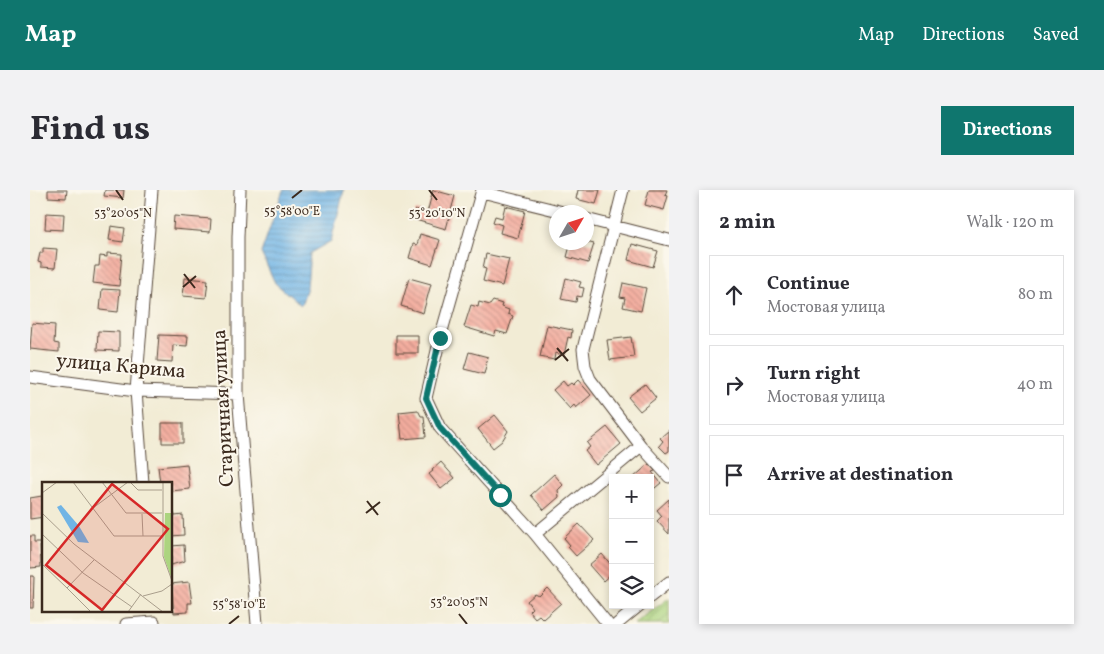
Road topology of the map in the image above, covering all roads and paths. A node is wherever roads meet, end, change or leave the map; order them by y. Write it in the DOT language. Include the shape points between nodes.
graph roads {
  1 [pos="152,190"];
  2 [pos="240,190"];
  3 [pos="623,190"];
  4 [pos="482,191"];
  5 [pos="549,208"];
  6 [pos="594,220"];
  7 [pos="614,226"];
  8 [pos="669,240"];
  9 [pos="30,377"];
  10 [pos="136,391"];
  11 [pos="238,394"];
  12 [pos="640,446"];
  13 [pos="669,478"];
  14 [pos="143,482"];
  15 [pos="535,534"];
  16 [pos="669,582"];
  17 [pos="654,594"];
  18 [pos="635,609"];
  19 [pos="153,619"];
  20 [pos="126,624"];
  21 [pos="257,624"];
  22 [pos="608,624"];
  23 [pos="617,624"];
  1 -- 10 [label="street"];
  2 -- 11 [label="street, Старичная улица"];
  3 -- 7 [label="street"];
  4 -- 5 [label="street"];
  4 -- 15 [label="street" via="426,398 440,428"];
  6 -- 7 [label="street"];
  7 -- 8 [label="street"];
  7 -- 12 [label="street" via="583,349 585,366 590,379"];
  9 -- 10 [label="street, улица Карима"];
  10 -- 11 [label="street, улица Карима"];
  10 -- 14 [label="street"];
  11 -- 21 [label="street, Старичная улица"];
  12 -- 13 [label="street"];
  12 -- 15 [label="street"];
  15 -- 22 [label="street"];
  16 -- 17 [label="street"];
  18 -- 23 [label="street"];
  19 -- 20 [label="street"];
}
